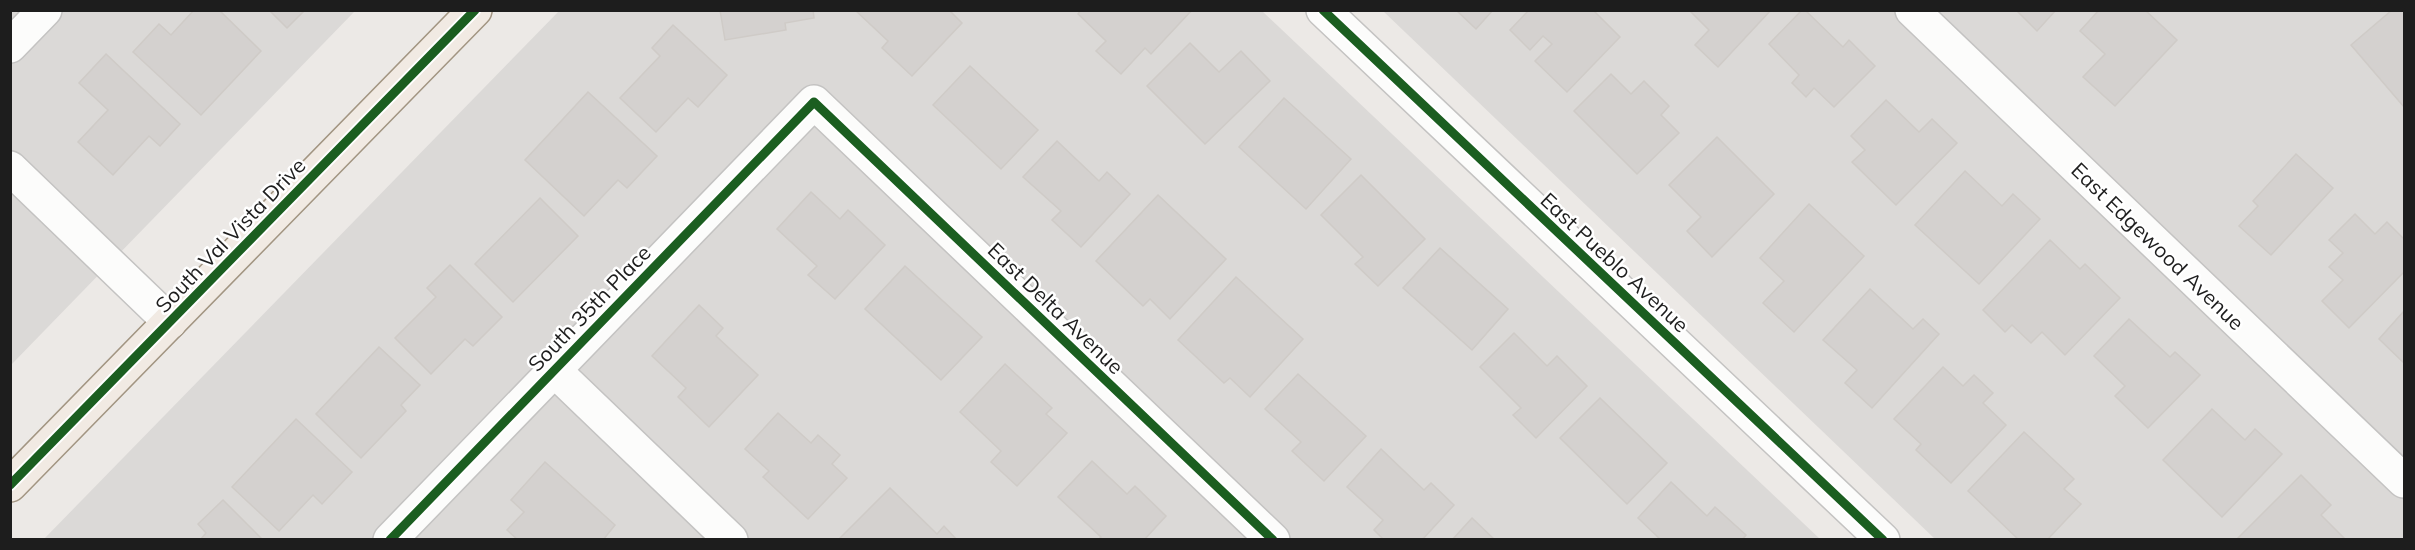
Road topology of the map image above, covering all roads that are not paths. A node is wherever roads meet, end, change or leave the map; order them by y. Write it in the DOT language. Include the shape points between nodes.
graph roads {
  1 [pos="45,10"];
  2 [pos="475,10"];
  3 [pos="1323,10"];
  4 [pos="1912,10"];
  5 [pos="10,46"];
  6 [pos="814,102"];
  7 [pos="10,168"];
  8 [pos="170,322"];
  9 [pos="554,370"];
  10 [pos="2404,481"];
  11 [pos="10,485"];
  12 [pos="390,540"];
  13 [pos="731,540"];
  14 [pos="1273,540"];
  15 [pos="1883,540"];
  1 -- 5 [label="street"];
  2 -- 8 [label="main road, South Val Vista Drive"];
  3 -- 15 [label="street, East Pueblo Avenue"];
  4 -- 10 [label="street, East Edgewood Avenue"];
  6 -- 9 [label="street, South 35th Place"];
  6 -- 14 [label="street, East Delta Avenue"];
  7 -- 8 [label="street"];
  8 -- 11 [label="main road, South Val Vista Drive"];
  9 -- 12 [label="street, South 35th Place"];
  9 -- 13 [label="street"];
}
